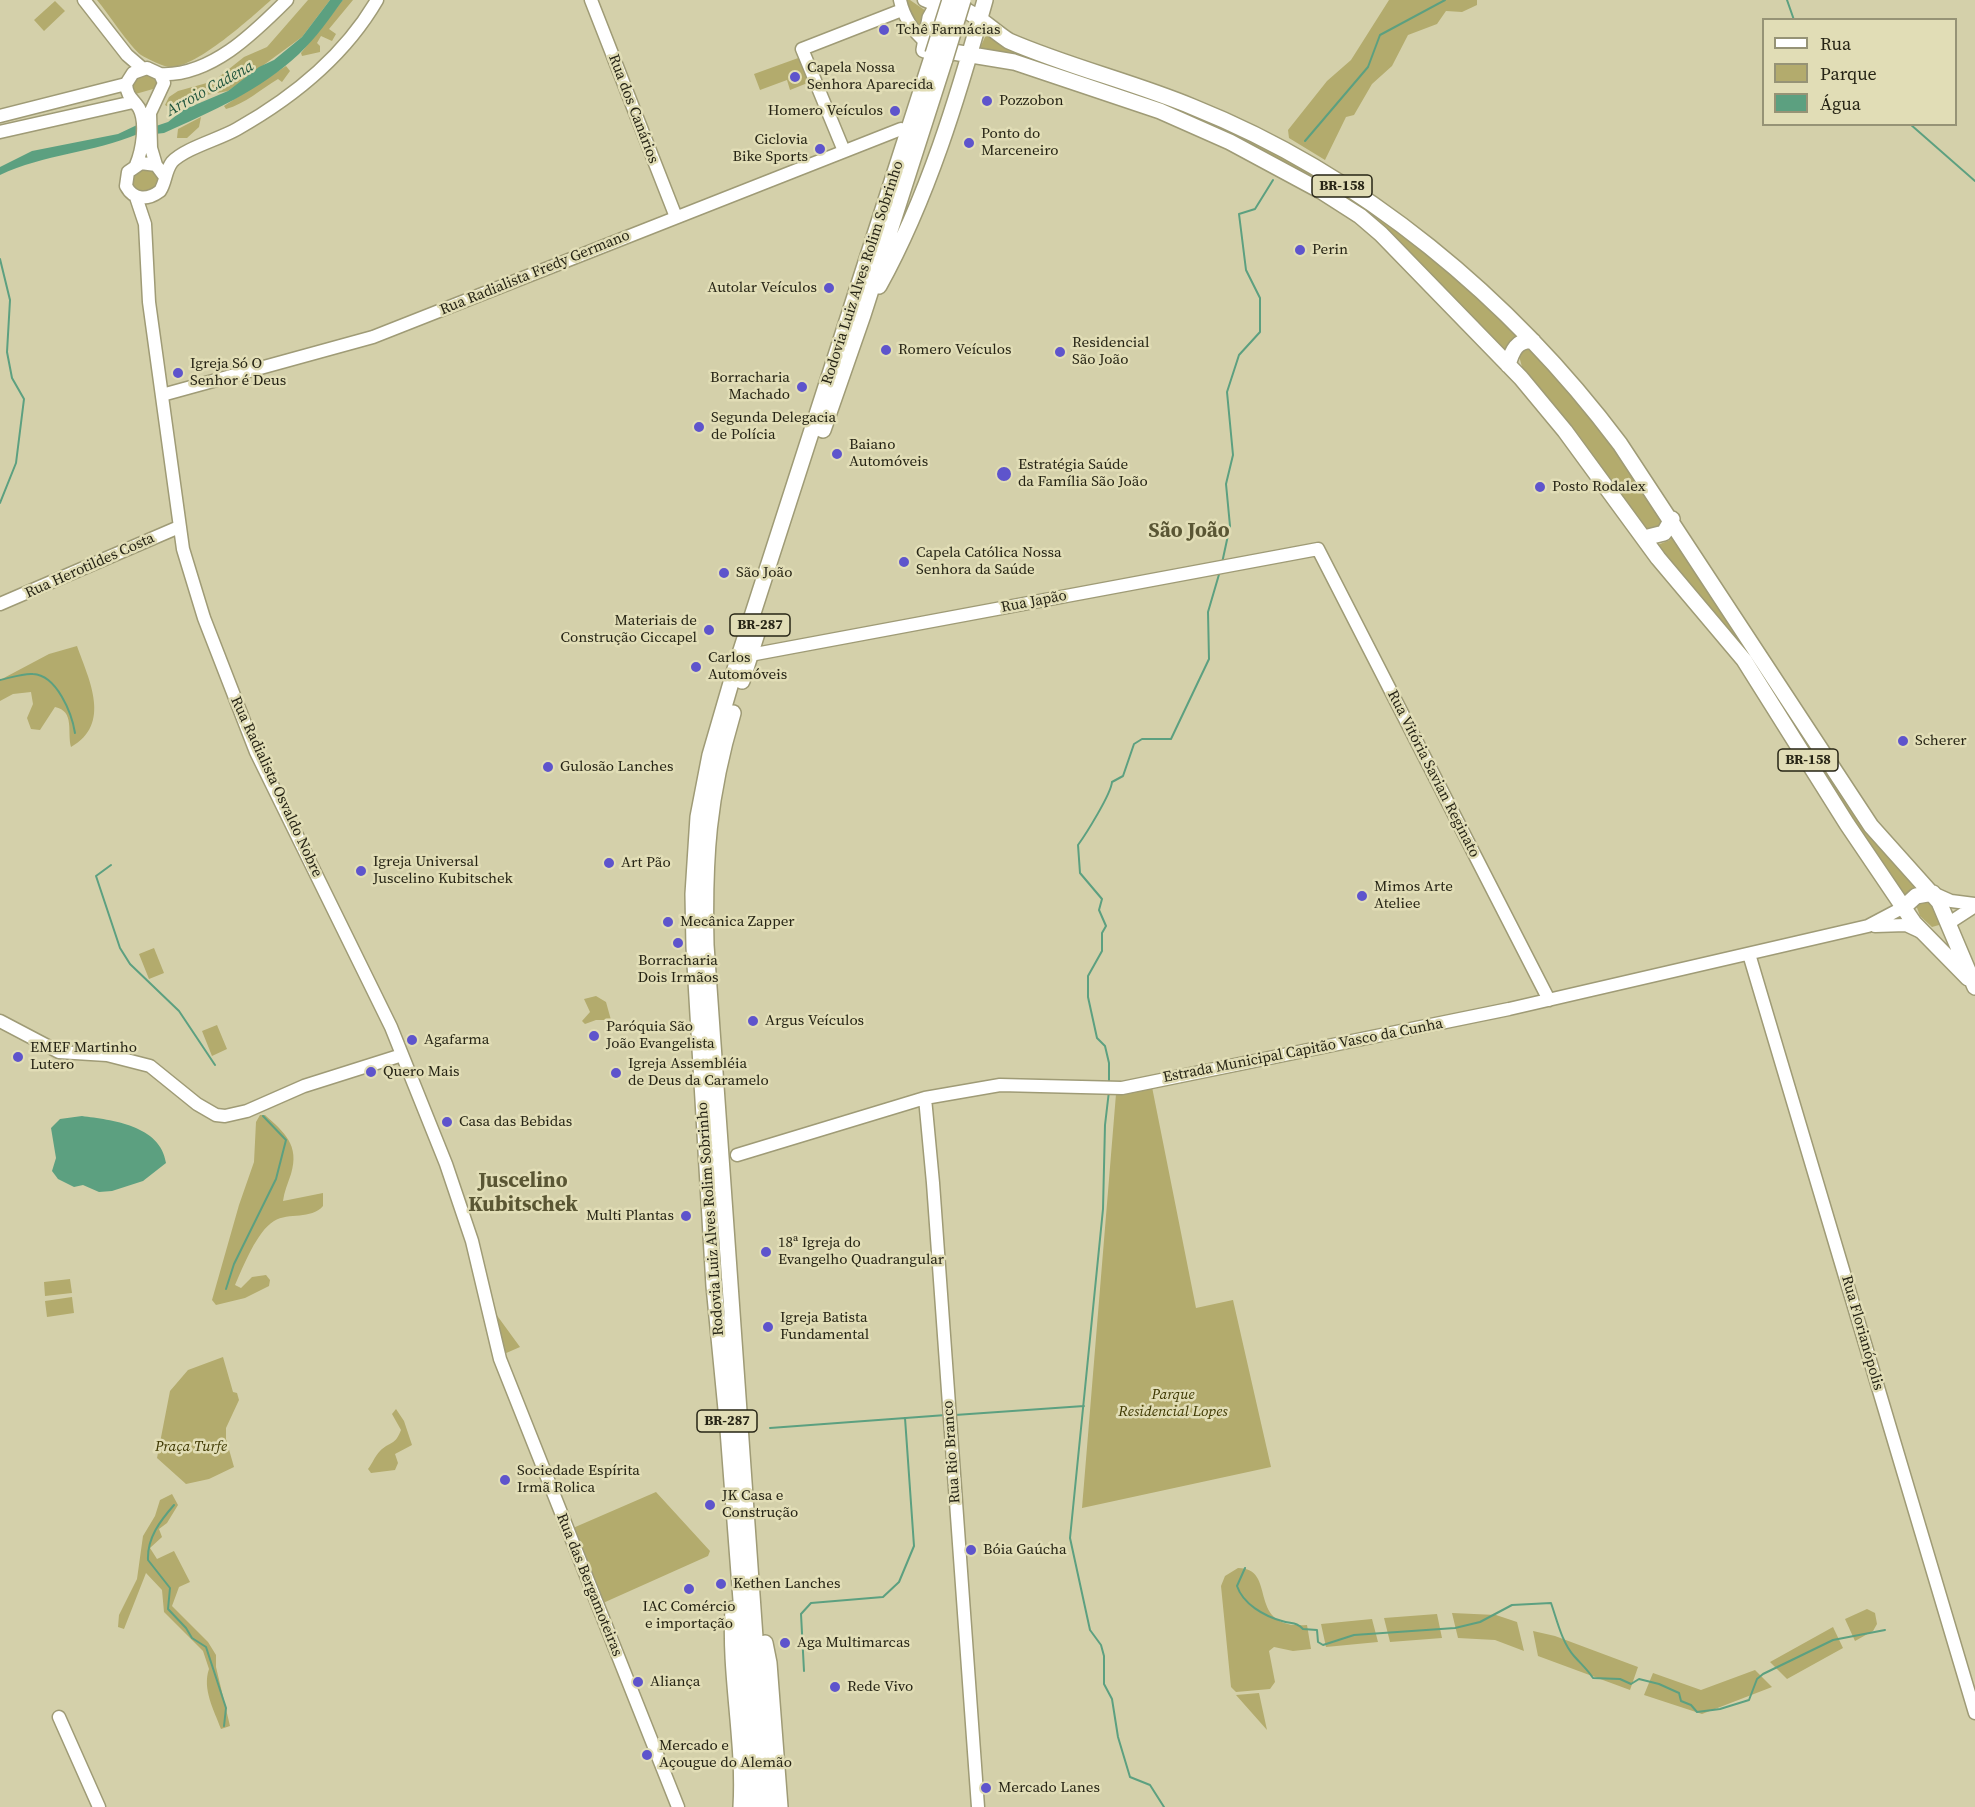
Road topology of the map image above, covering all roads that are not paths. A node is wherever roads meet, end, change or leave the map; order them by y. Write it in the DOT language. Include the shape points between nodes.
graph roads {
  1 [pos="84,0"];
  2 [pos="287,0"];
  3 [pos="377,0"];
  4 [pos="591,0"];
  5 [pos="963,0"];
  6 [pos="985,0"];
  7 [pos="938,2"];
  8 [pos="901,5"];
  9 [pos="980,19"];
  10 [pos="934,52"];
  11 [pos="127,55"];
  12 [pos="970,55"];
  13 [pos="142,68"];
  14 [pos="160,74"];
  15 [pos="128,80"];
  16 [pos="156,102"];
  17 [pos="135,103"];
  18 [pos="0,116"];
  19 [pos="146,118"];
  20 [pos="901,129"];
  21 [pos="0,132"];
  22 [pos="146,143"];
  23 [pos="844,152"];
  24 [pos="136,165"];
  25 [pos="156,165"];
  26 [pos="165,177"];
  27 [pos="153,196"];
  28 [pos="136,197"];
  29 [pos="675,217"];
  30 [pos="145,224"];
  31 [pos="863,315"];
  32 [pos="848,321"];
  33 [pos="1533,341"];
  34 [pos="1508,365"];
  35 [pos="162,395"];
  36 [pos="1672,519"];
  37 [pos="179,527"];
  38 [pos="1644,538"];
  39 [pos="1318,549"];
  40 [pos="0,604"];
  41 [pos="750,655"];
  42 [pos="1932,893"];
  43 [pos="1975,905"];
  44 [pos="1904,908"];
  45 [pos="1949,923"];
  46 [pos="1868,926"];
  47 [pos="1921,932"];
  48 [pos="1749,954"];
  49 [pos="1973,985"];
  50 [pos="1549,1000"];
  51 [pos="0,1021"];
  52 [pos="402,1055"];
  53 [pos="925,1098"];
  54 [pos="737,1155"];
  55 [pos="483,1293"];
  56 [pos="745,1589"];
  57 [pos="1975,1713"];
  58 [pos="59,1717"];
  59 [pos="99,1807"];
  60 [pos="678,1807"];
  61 [pos="741,1807"];
  62 [pos="754,1807"];
  63 [pos="767,1807"];
  64 [pos="780,1807"];
  65 [pos="978,1807"];
  1 -- 11 [label="street"];
  2 -- 14 [label="street" via="226,52 190,71"];
  3 -- 26 [label="street" via="348,40 290,95 239,128 176,159"];
  4 -- 29 [label="street, Rua dos Canários"];
  5 -- 10 [label="highway, BR-287, bridge"];
  6 -- 9 [label="highway"];
  7 -- 9 [label="highway" via="959,7"];
  7 -- 10 [label="highway, BR-287, bridge"];
  8 -- 10 [label="street" via="918,36"];
  8 -- 23 [label="street" via="802,49"];
  9 -- 12 [label="highway, BR-287"];
  9 -- 33 [label="highway, BR-158" via="1009,41 1195,107 1300,160 1421,241"];
  10 -- 12 [label="highway, BR-158"];
  10 -- 20 [label="highway, BR-287"];
  10 -- 31 [label="highway, Rodovia Luiz Alves Rolim Sobrinho / BR-287"];
  10 -- 32 [label="highway, Rodovia Luiz Alves Rolim Sobrinho / BR-287"];
  11 -- 13 [label="street"];
  11 -- 15 [label="street"];
  12 -- 31 [label="highway, BR-287" via="924,193"];
  12 -- 34 [label="highway, BR-158" via="1014,62 1160,111 1230,142 1321,191 1381,234"];
  13 -- 14 [label="street"];
  13 -- 15 [label="street"];
  14 -- 16 [label="street" via="164,83"];
  15 -- 17 [label="street"];
  15 -- 18 [label="street" via="106,92"];
  16 -- 17 [label="street"];
  16 -- 19 [label="street"];
  17 -- 19 [label="street"];
  17 -- 21 [label="street"];
  19 -- 22 [label="street"];
  20 -- 23 [label="street, Rua Radialista Fredy Germano"];
  20 -- 32 [label="highway, BR-287" via="854,286"];
  22 -- 24 [label="street"];
  22 -- 25 [label="street"];
  23 -- 29 [label="street, Rua Radialista Fredy Germano"];
  24 -- 25 [label="street"];
  24 -- 28 [label="street" via="125,181"];
  25 -- 26 [label="street"];
  26 -- 27 [label="street"];
  27 -- 28 [label="street"];
  27 -- 30 [label="street, Rua Radialista Osvaldo Nobre"];
  28 -- 30 [label="street, Rua Radialista Osvaldo Nobre"];
  29 -- 35 [label="street, Rua Radialista Fredy Germano" via="373,337"];
  30 -- 35 [label="street, Rua Radialista Osvaldo Nobre" via="148,292"];
  31 -- 41 [label="highway, Rodovia Luiz Alves Rolim Sobrinho / BR-287"];
  32 -- 56 [label="highway, Rodovia Luiz Alves Rolim Sobrinho / BR-287" via="725,702 696,829 695,959 714,1286"];
  33 -- 34 [label="highway" via="1526,340 1514,348"];
  33 -- 36 [label="highway, BR-158" via="1600,418"];
  34 -- 38 [label="highway, BR-158" via="1572,440"];
  35 -- 37 [label="street, Rua Radialista Osvaldo Nobre"];
  36 -- 38 [label="highway" via="1664,533"];
  36 -- 42 [label="highway, BR-158" via="1871,826"];
  37 -- 40 [label="street, Rua Herotildes Costa"];
  37 -- 52 [label="street, Rua Radialista Osvaldo Nobre" via="190,576 247,730"];
  38 -- 44 [label="highway, BR-158" via="1744,660"];
  39 -- 41 [label="street, Rua Japão"];
  39 -- 50 [label="street, Rua Vitória Savian Reginato"];
  41 -- 56 [label="highway, Rodovia Luiz Alves Rolim Sobrinho / BR-287" via="713,791 704,880"];
  42 -- 43 [label="street"];
  42 -- 44 [label="highway" via="1916,896"];
  42 -- 45 [label="highway, BR-158"];
  43 -- 45 [label="street"];
  44 -- 46 [label="street, Estrada Municipal Capitão Vasco da Cunha"];
  44 -- 47 [label="highway, BR-158"];
  45 -- 47 [label="highway" via="1934,932"];
  45 -- 49 [label="highway, BR-158"];
  46 -- 47 [label="street, Estrada Municipal Capitão Vasco da Cunha" via="1906,925"];
  46 -- 48 [label="street, Estrada Municipal Capitão Vasco da Cunha"];
  47 -- 49 [label="highway, BR-158"];
  48 -- 50 [label="street, Estrada Municipal Capitão Vasco da Cunha"];
  48 -- 57 [label="street, Rua Florianópolis"];
  50 -- 53 [label="street, Estrada Municipal Capitão Vasco da Cunha" via="1122,1088 1000,1085"];
  51 -- 52 [label="street" via="59,1052 107,1054 150,1066 196,1104 225,1116"];
  52 -- 55 [label="street, Rua Radialista Osvaldo Nobre" via="461,1204"];
  53 -- 54 [label="street, Estrada Municipal Capitão Vasco da Cunha"];
  53 -- 65 [label="street, Rua Rio Branco"];
  55 -- 60 [label="street, Rua das Bergamoteiras" via="500,1359"];
  56 -- 61 [label="highway, BR-287" via="734,1602 731,1640"];
  56 -- 62 [label="highway, Rodovia Luiz Alves Rolim Sobrinho / BR-287"];
  56 -- 63 [label="highway, Rodovia Luiz Alves Rolim Sobrinho / BR-287"];
  56 -- 64 [label="highway, BR-287" via="769,1663"];
  58 -- 59 [label="street"];
}
